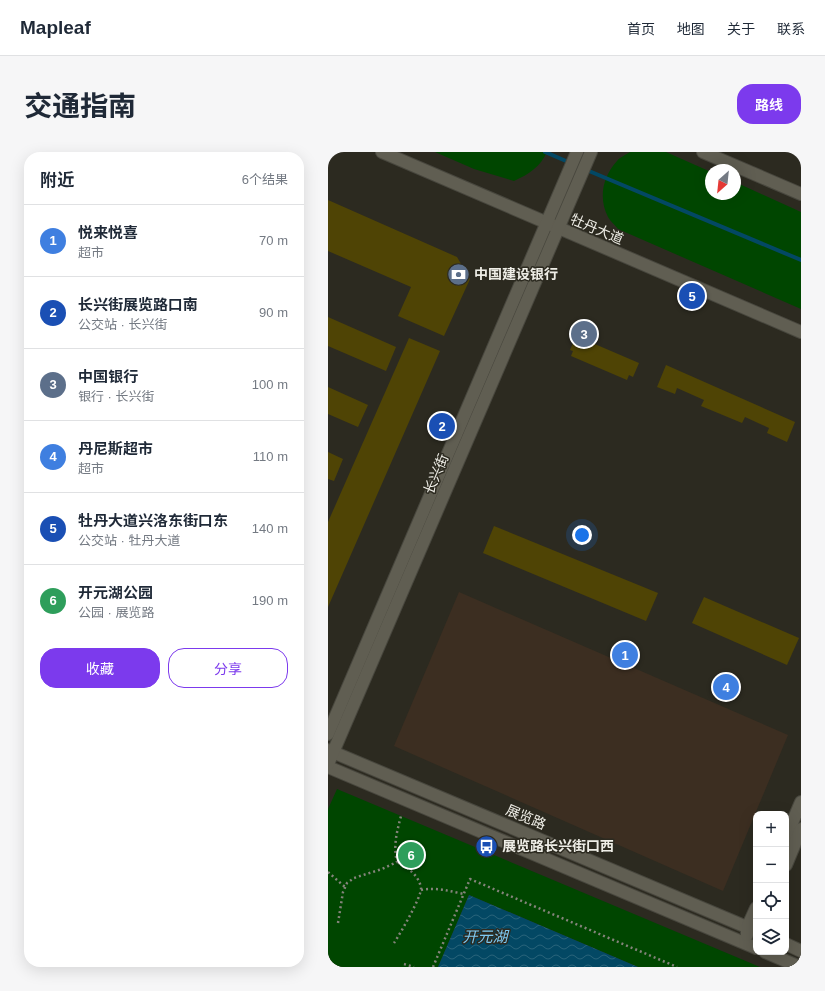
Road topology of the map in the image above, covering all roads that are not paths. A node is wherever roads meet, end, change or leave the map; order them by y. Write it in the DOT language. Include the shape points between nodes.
graph roads {
  1 [pos="382,152"];
  2 [pos="577,152"];
  3 [pos="591,152"];
  4 [pos="703,152"];
  5 [pos="801,194"];
  6 [pos="552,226"];
  7 [pos="801,332"];
  8 [pos="328,734"];
  9 [pos="330,751"];
  10 [pos="328,764"];
  11 [pos="328,767"];
  12 [pos="801,802"];
  13 [pos="801,829"];
  14 [pos="789,830"];
  15 [pos="789,857"];
  16 [pos="753,931"];
  17 [pos="789,945"];
  18 [pos="752,946"];
  19 [pos="801,950"];
  20 [pos="772,955"];
  21 [pos="800,967"];
  1 -- 6 [label="main road, 牡丹大道"];
  2 -- 6 [label="main road, 长兴街"];
  3 -- 6 [label="main road, 长兴街"];
  4 -- 5 [label="main road"];
  6 -- 7 [label="main road, 牡丹大道"];
  6 -- 8 [label="main road, 长兴街"];
  6 -- 9 [label="main road, 长兴街"];
  9 -- 10 [label="main road, 长兴街"];
  9 -- 16 [label="main road, 展览路"];
  11 -- 18 [label="main road"];
  12 -- 14 [label="main road"];
  13 -- 15 [label="main road"];
  16 -- 18 [label="main road"];
  17 -- 19 [label="main road"];
  20 -- 21 [label="main road"];
}
